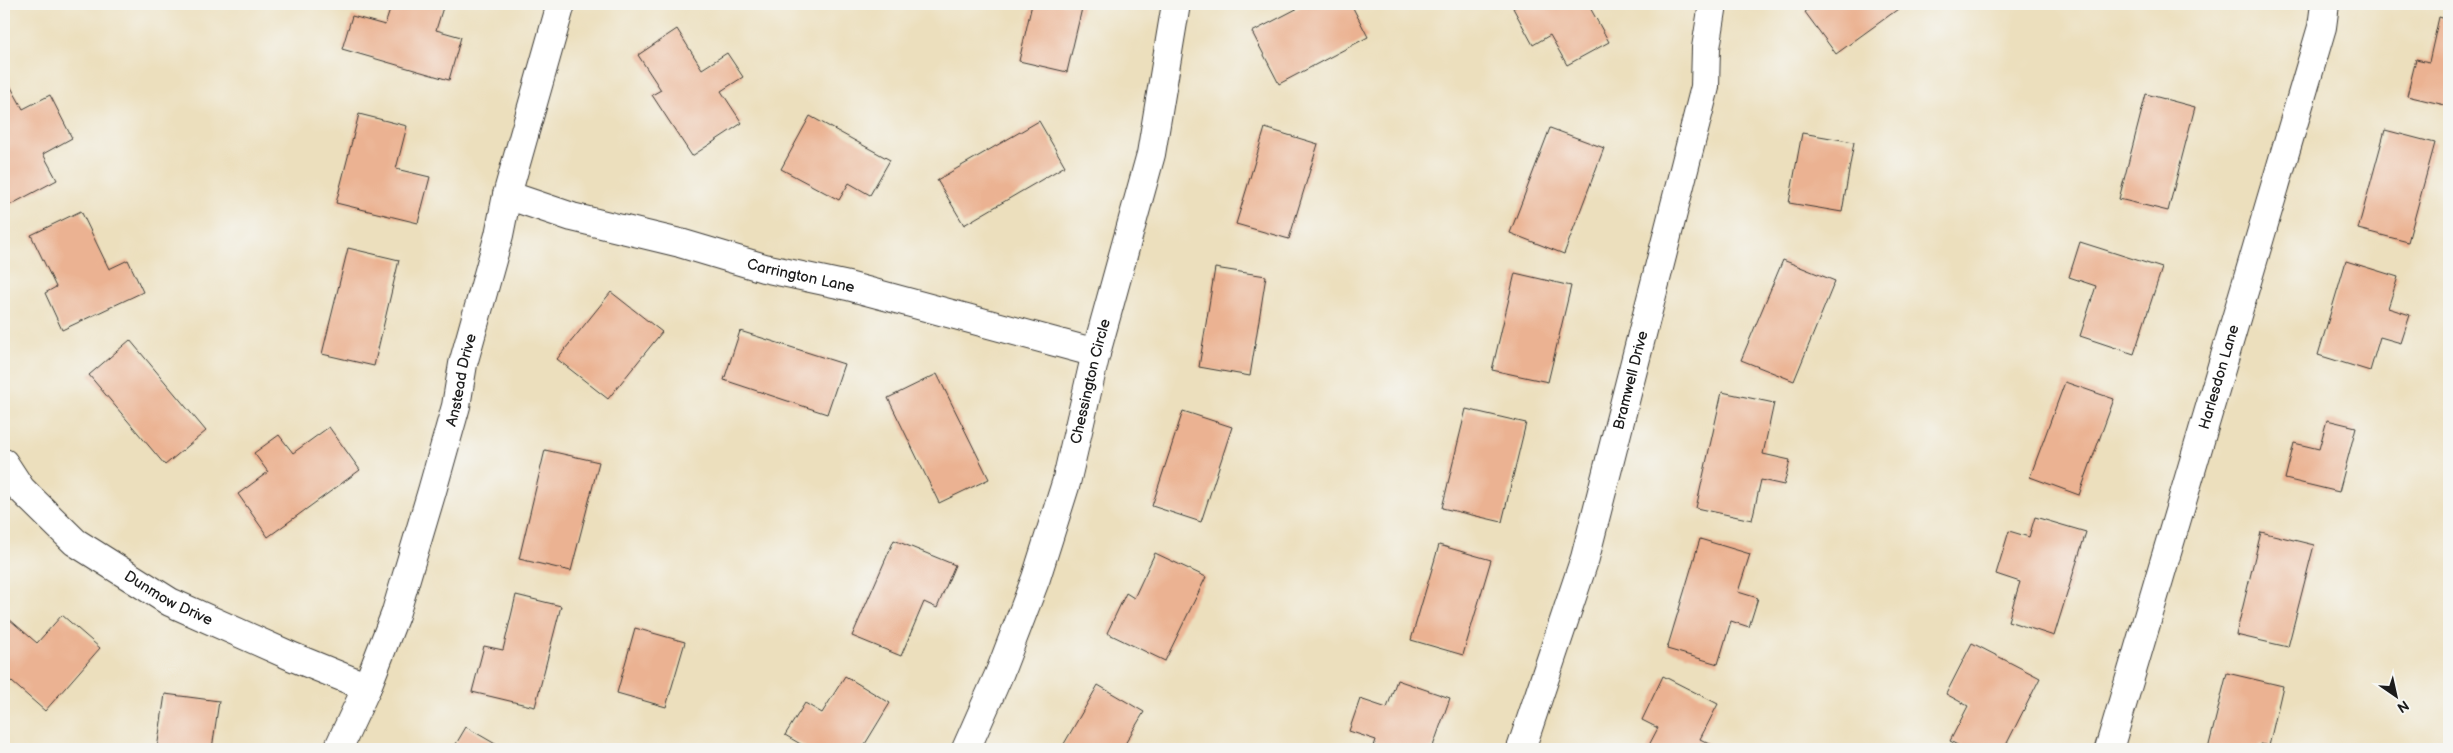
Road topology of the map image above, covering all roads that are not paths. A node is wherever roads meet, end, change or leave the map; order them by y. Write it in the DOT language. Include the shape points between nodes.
graph roads {
  1 [pos="561,4"];
  2 [pos="1176,4"];
  3 [pos="1713,4"];
  4 [pos="2325,4"];
  5 [pos="507,195"];
  6 [pos="1096,353"];
  7 [pos="4,463"];
  8 [pos="367,687"];
  9 [pos="338,749"];
  10 [pos="966,749"];
  11 [pos="1521,749"];
  12 [pos="2109,749"];
  1 -- 5 [label="street, Anstead Drive"];
  2 -- 6 [label="street, Chessington Circle" via="1151,154"];
  3 -- 11 [label="street, Bramwell Drive" via="1706,48 1705,88 1585,558"];
  4 -- 12 [label="street, Harlesdon Lane" via="2322,27"];
  5 -- 6 [label="street, Carrington Lane" via="572,217 764,268 848,286"];
  5 -- 8 [label="street, Anstead Drive" via="432,491 395,615"];
  6 -- 10 [label="street, Chessington Circle" via="1066,483 1036,578"];
  7 -- 8 [label="street, Dunmow Drive" via="21,489 75,542 170,602"];
  8 -- 9 [label="street, Anstead Drive"];
}
